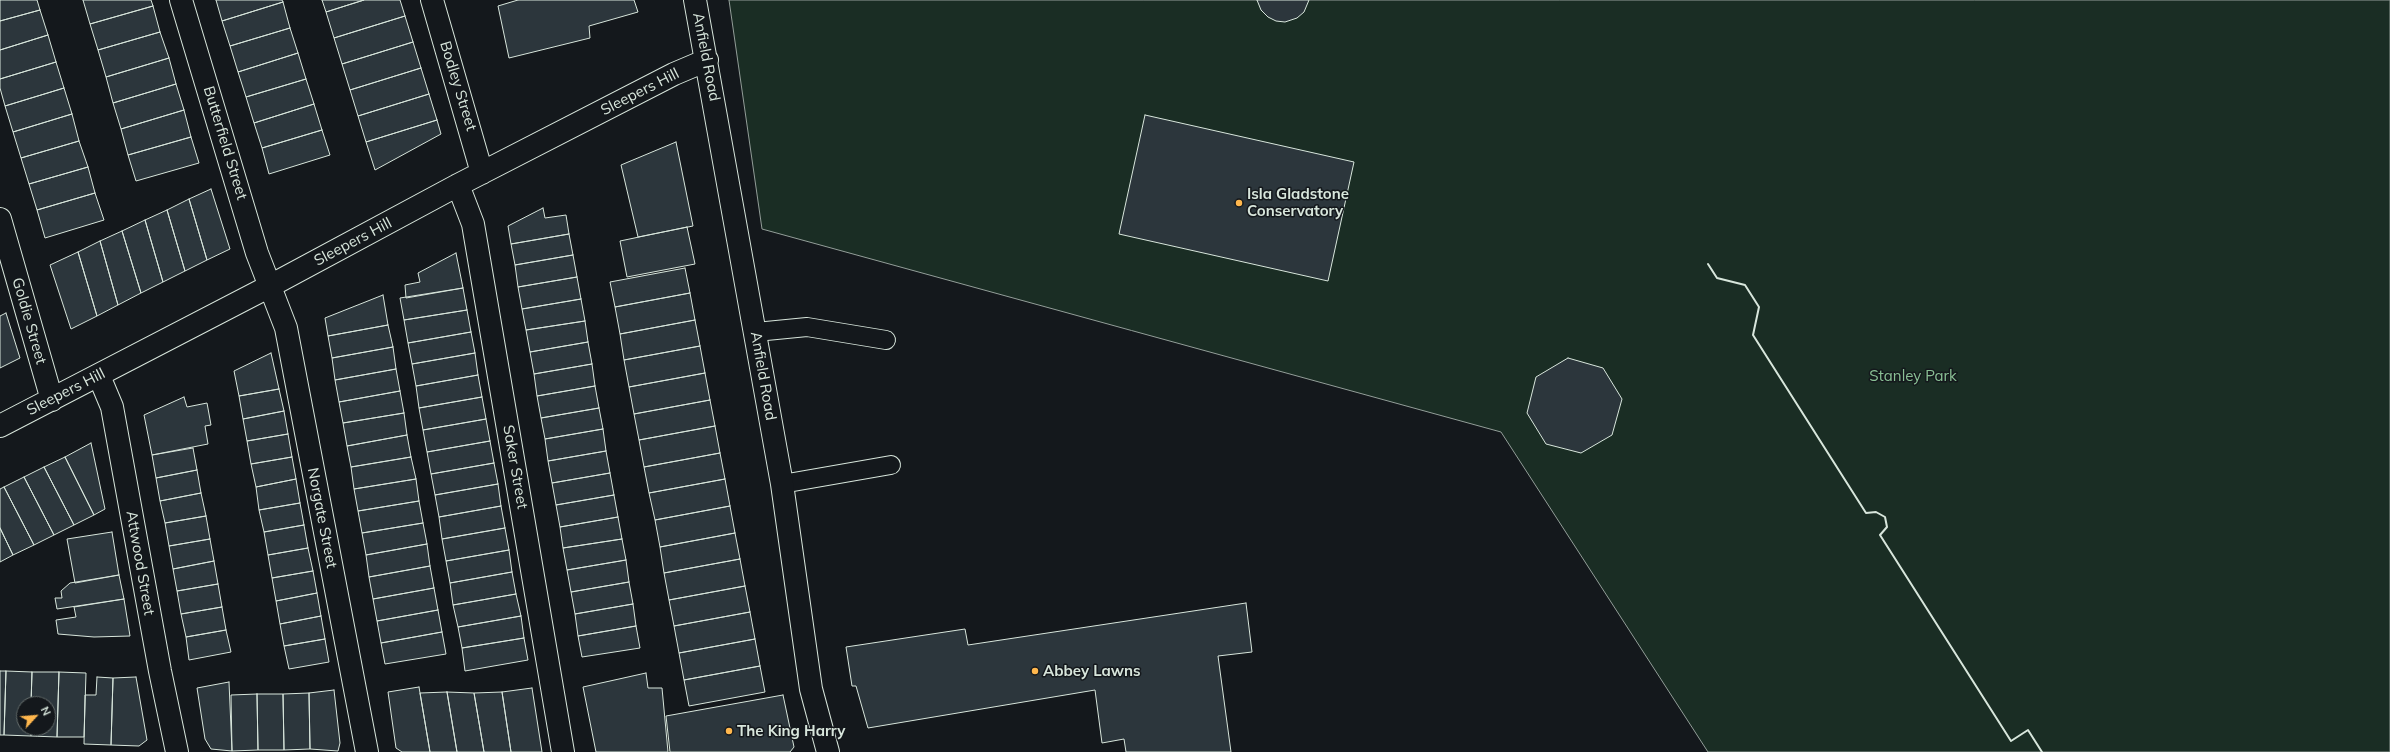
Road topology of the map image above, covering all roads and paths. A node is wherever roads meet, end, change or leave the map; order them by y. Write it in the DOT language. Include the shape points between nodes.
graph roads {
  1 [pos="181,0"];
  2 [pos="432,0"];
  3 [pos="695,0"];
  4 [pos="707,60"];
  5 [pos="482,173"];
  6 [pos="458,185"];
  7 [pos="0,219"];
  8 [pos="270,286"];
  9 [pos="756,332"];
  10 [pos="886,340"];
  11 [pos="99,376"];
  12 [pos="52,400"];
  13 [pos="0,426"];
  14 [pos="891,465"];
  15 [pos="782,484"];
  16 [pos="177,752"];
  17 [pos="366,752"];
  18 [pos="563,752"];
  19 [pos="828,752"];
  1 -- 8 [label="street, Butterfield Street"];
  2 -- 5 [label="street, Bodley Street"];
  3 -- 4 [label="street, Anfield Road"];
  4 -- 5 [label="street, Sleepers Hill" via="674,74"];
  4 -- 9 [label="street, Anfield Road"];
  5 -- 6 [label="street, Sleepers Hill"];
  6 -- 8 [label="street, Sleepers Hill"];
  6 -- 18 [label="street, Saker Street" via="473,224"];
  7 -- 12 [label="street, Goldie Street"];
  8 -- 11 [label="street, Sleepers Hill"];
  8 -- 17 [label="street, Norgate Street" via="286,328"];
  9 -- 10 [label="lane" via="807,327"];
  9 -- 15 [label="street, Anfield Road"];
  11 -- 12 [label="street, Sleepers Hill"];
  11 -- 16 [label="street, Attwood Street" via="112,407"];
  12 -- 13 [label="street, Sleepers Hill"];
  14 -- 15 [label="lane"];
  15 -- 19 [label="street, Anfield Road" via="811,689"];
}
